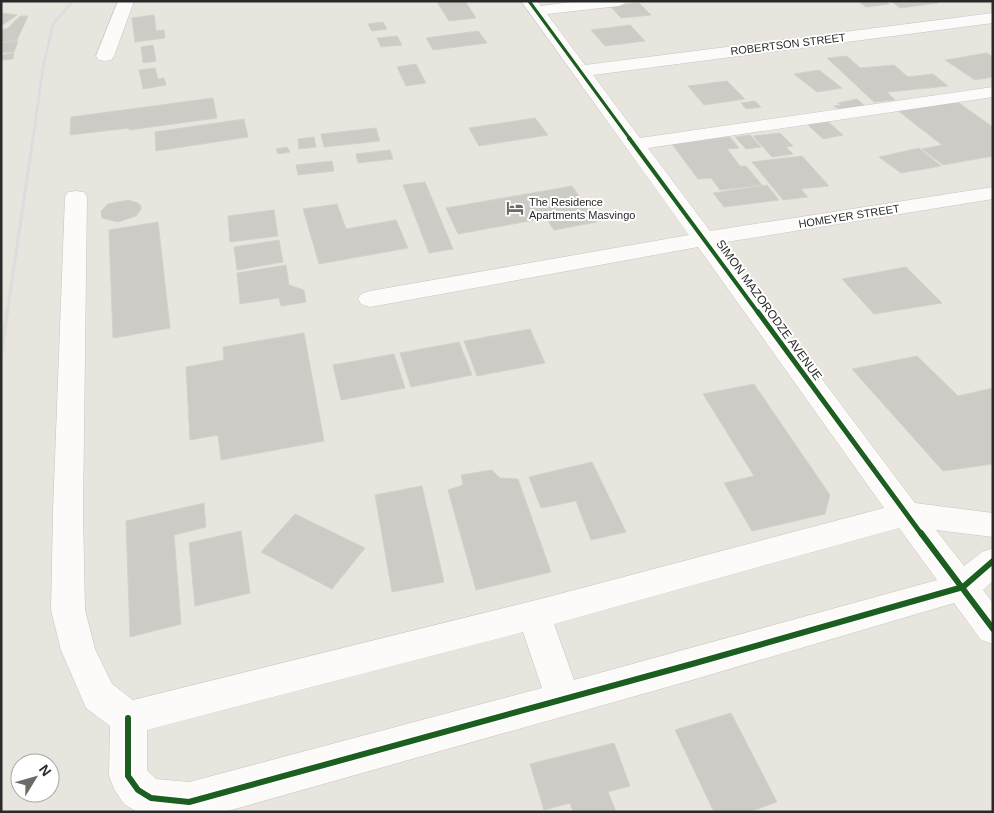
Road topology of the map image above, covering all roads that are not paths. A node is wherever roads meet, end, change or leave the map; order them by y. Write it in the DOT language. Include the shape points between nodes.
graph roads {
  1 [pos="126,1"];
  2 [pos="620,1"];
  3 [pos="533,6"];
  4 [pos="993,18"];
  5 [pos="105,56"];
  6 [pos="582,71"];
  7 [pos="993,92"];
  8 [pos="636,144"];
  9 [pos="993,193"];
  10 [pos="76,197"];
  11 [pos="705,239"];
  12 [pos="370,299"];
  13 [pos="906,514"];
  14 [pos="993,525"];
  15 [pos="993,561"];
  16 [pos="962,587"];
  17 [pos="534,614"];
  18 [pos="993,629"];
  19 [pos="563,698"];
  20 [pos="128,718"];
  1 -- 5 [label="street"];
  2 -- 3 [label="street"];
  3 -- 6 [label="street, SIMON MAZORODZE AVENUE"];
  4 -- 6 [label="street, ROBERTSON STREET"];
  6 -- 8 [label="street, SIMON MAZORODZE AVENUE"];
  7 -- 8 [label="street"];
  8 -- 11 [label="street, SIMON MAZORODZE AVENUE"];
  9 -- 11 [label="street, HOMEYER STREET"];
  10 -- 20 [label="street" via="68,610 78,650 99,696"];
  11 -- 12 [label="street, HOMEYER STREET"];
  11 -- 13 [label="street, SIMON MAZORODZE AVENUE"];
  13 -- 14 [label="street"];
  13 -- 16 [label="street, SIMON MAZORODZE AVENUE"];
  13 -- 17 [label="street"];
  15 -- 16 [label="street"];
  16 -- 18 [label="street, SIMON MAZORODZE AVENUE"];
  16 -- 19 [label="street"];
  17 -- 19 [label="street"];
  17 -- 20 [label="street"];
  19 -- 20 [label="street" via="189,802 151,798 138,790 128,776"];
}
